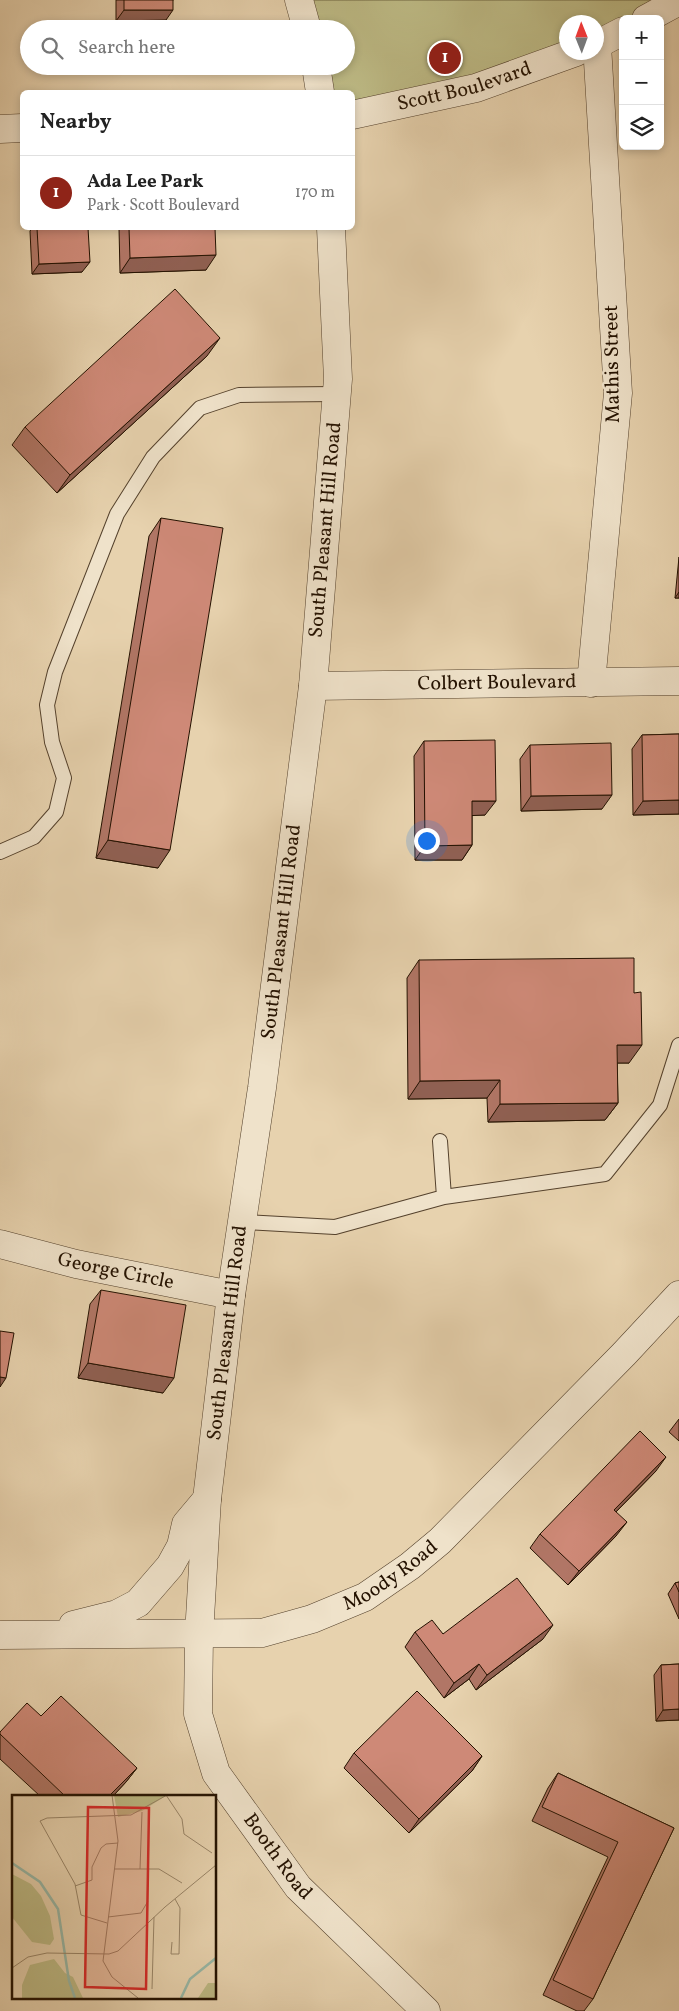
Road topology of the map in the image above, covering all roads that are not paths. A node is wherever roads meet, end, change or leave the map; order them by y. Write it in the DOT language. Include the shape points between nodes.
graph roads {
  1 [pos="299,0"];
  2 [pos="679,1"];
  3 [pos="653,15"];
  4 [pos="305,20"];
  5 [pos="619,33"];
  6 [pos="604,41"];
  7 [pos="559,58"];
  8 [pos="598,60"];
  9 [pos="317,75"];
  10 [pos="320,90"];
  11 [pos="355,114"];
  12 [pos="20,128"];
  13 [pos="0,129"];
  14 [pos="331,230"];
  15 [pos="337,394"];
  16 [pos="679,681"];
  17 [pos="591,683"];
  18 [pos="313,686"];
  19 [pos="0,852"];
  20 [pos="679,1045"];
  21 [pos="440,1141"];
  22 [pos="444,1197"];
  23 [pos="243,1222"];
  24 [pos="0,1244"];
  25 [pos="679,1294"];
  26 [pos="231,1295"];
  27 [pos="207,1499"];
  28 [pos="37,1634"];
  29 [pos="0,1635"];
  30 [pos="199,1635"];
  31 [pos="426,2011"];
  1 -- 4 [label="street"];
  2 -- 3 [label="street"];
  5 -- 6 [label="street"];
  7 -- 11 [label="street, Scott Boulevard" via="476,88"];
  8 -- 17 [label="street, Mathis Street" via="618,393"];
  9 -- 10 [label="street"];
  12 -- 13 [label="street"];
  14 -- 15 [label="street, South Pleasant Hill Road"];
  15 -- 18 [label="street, South Pleasant Hill Road"];
  15 -- 19 [label="lane" via="239,396 200,408 153,457 117,514 55,672 48,705 52,742 64,778 56,812 34,837"];
  16 -- 17 [label="street, Colbert Boulevard"];
  17 -- 18 [label="street, Colbert Boulevard"];
  18 -- 23 [label="street, South Pleasant Hill Road"];
  20 -- 22 [label="lane" via="660,1105 604,1174"];
  21 -- 22 [label="lane"];
  22 -- 23 [label="lane" via="335,1227"];
  23 -- 26 [label="street, South Pleasant Hill Road"];
  24 -- 26 [label="street, George Circle" via="76,1264"];
  25 -- 30 [label="street, Moody Road" via="454,1528 410,1566 364,1597 312,1619 262,1633"];
  26 -- 27 [label="street, South Pleasant Hill Road"];
  27 -- 28 [label="street" via="186,1524 170,1566 138,1603 117,1614"];
  27 -- 30 [label="street, South Pleasant Hill Road"];
  28 -- 29 [label="street, Moody Road"];
  28 -- 30 [label="street, Moody Road"];
  30 -- 31 [label="street, Booth Road" via="198,1714 216,1773 298,1887"];
}
